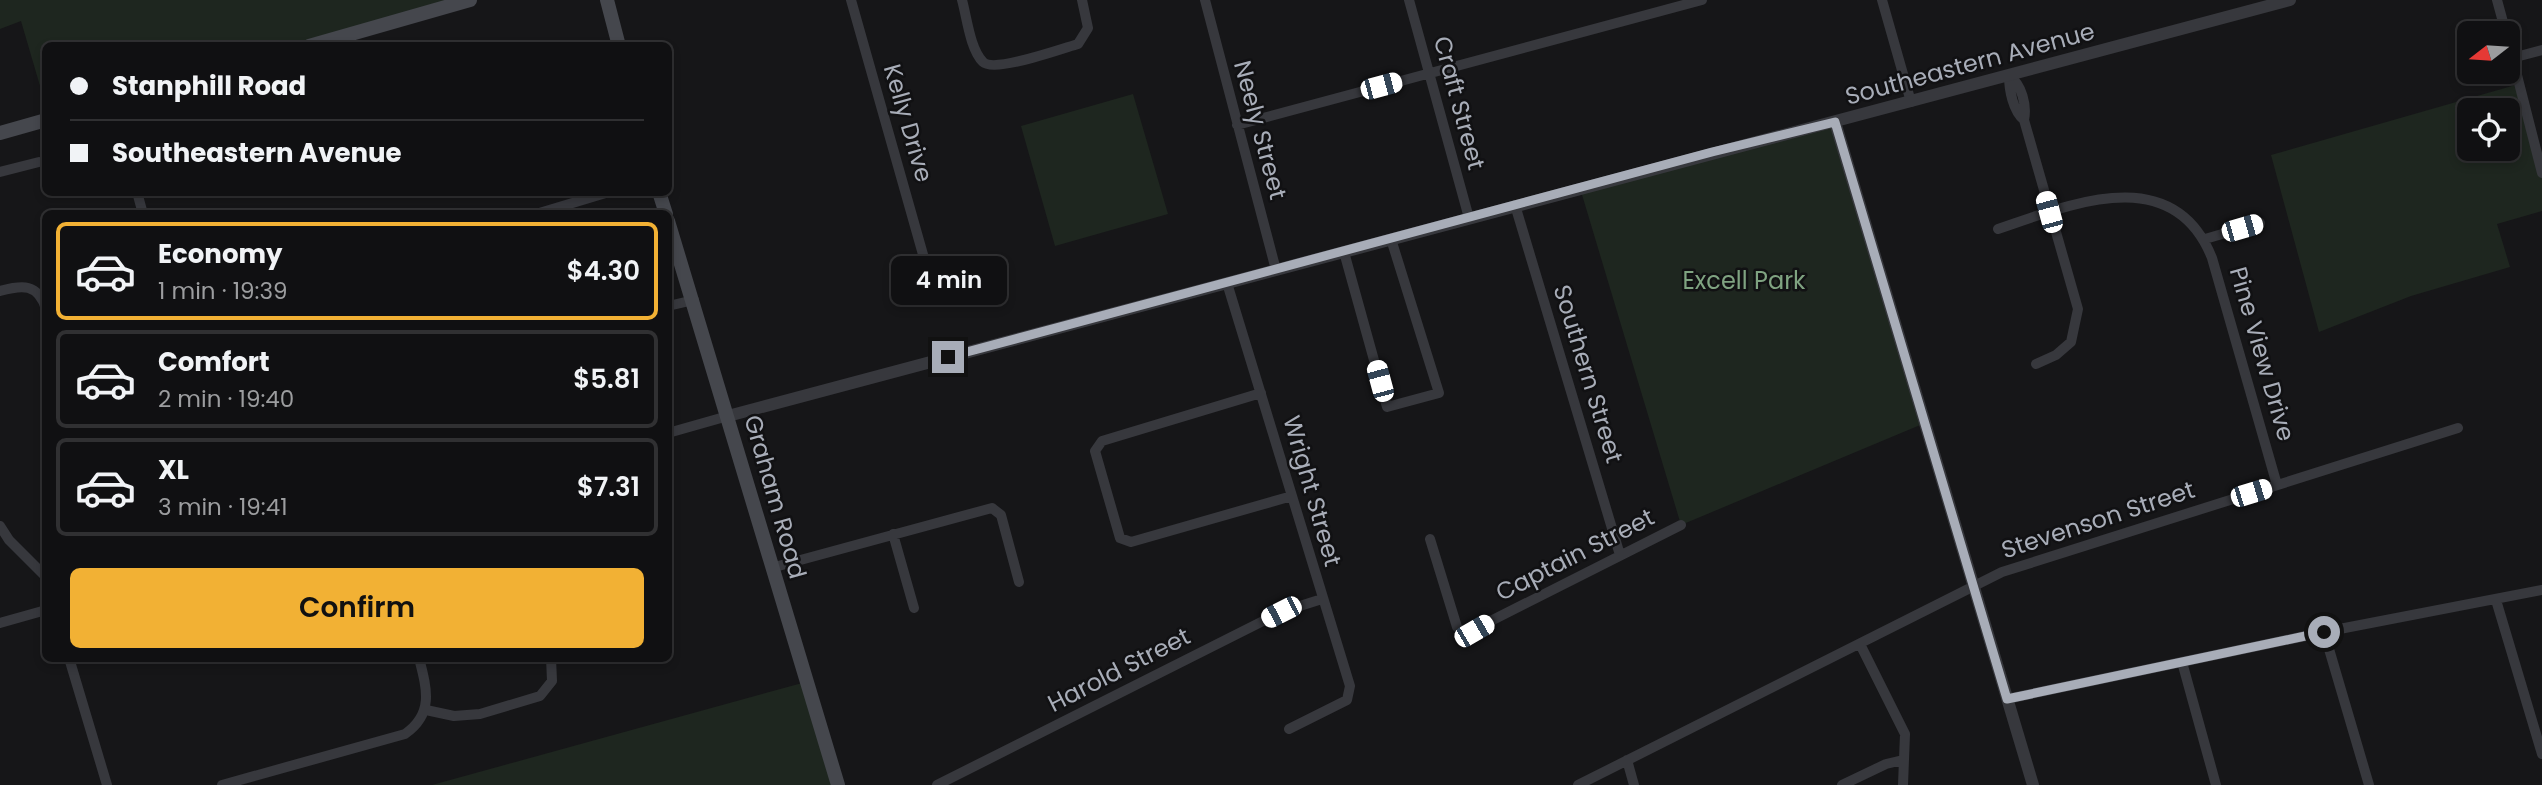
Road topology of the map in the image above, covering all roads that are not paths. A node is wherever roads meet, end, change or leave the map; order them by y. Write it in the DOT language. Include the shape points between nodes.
graph roads {
  1 [pos="470,0"];
  2 [pos="607,0"];
  3 [pos="851,0"];
  4 [pos="962,0"];
  5 [pos="1082,0"];
  6 [pos="1205,0"];
  7 [pos="1409,0"];
  8 [pos="1702,0"];
  9 [pos="1882,0"];
  10 [pos="2290,0"];
  11 [pos="2497,0"];
  12 [pos="2503,21"];
  13 [pos="323,42"];
  14 [pos="618,42"];
  15 [pos="2542,50"];
  16 [pos="2520,56"];
  17 [pos="1429,73"];
  18 [pos="2009,76"];
  19 [pos="2519,84"];
  20 [pos="1911,102"];
  21 [pos="42,121"];
  22 [pos="1835,122"];
  23 [pos="1237,125"];
  24 [pos="0,133"];
  25 [pos="39,162"];
  26 [pos="0,173"];
  27 [pos="2542,173"];
  28 [pos="584,196"];
  29 [pos="1515,205"];
  30 [pos="547,210"];
  31 [pos="2049,212"];
  32 [pos="1469,218"];
  33 [pos="2260,223"];
  34 [pos="1998,229"];
  35 [pos="672,233"];
  36 [pos="1391,239"];
  37 [pos="2205,239"];
  38 [pos="1343,252"];
  39 [pos="924,257"];
  40 [pos="1276,270"];
  41 [pos="1227,284"];
  42 [pos="0,292"];
  43 [pos="42,299"];
  44 [pos="694,300"];
  45 [pos="672,305"];
  46 [pos="2036,364"];
  47 [pos="1261,393"];
  48 [pos="728,416"];
  49 [pos="2458,428"];
  50 [pos="672,432"];
  51 [pos="2277,485"];
  52 [pos="1292,496"];
  53 [pos="1681,525"];
  54 [pos="0,526"];
  55 [pos="893,534"];
  56 [pos="1430,538"];
  57 [pos="1620,555"];
  58 [pos="771,568"];
  59 [pos="42,573"];
  60 [pos="1019,582"];
  61 [pos="1973,587"];
  62 [pos="2542,590"];
  63 [pos="1322,599"];
  64 [pos="2496,600"];
  65 [pos="914,608"];
  66 [pos="42,611"];
  67 [pos="0,623"];
  68 [pos="2324,632"];
  69 [pos="1860,644"];
  70 [pos="70,662"];
  71 [pos="420,662"];
  72 [pos="551,662"];
  73 [pos="2182,662"];
  74 [pos="2007,699"];
  75 [pos="426,709"];
  76 [pos="1289,729"];
  77 [pos="2542,754"];
  78 [pos="1627,760"];
  79 [pos="1903,761"];
  80 [pos="107,785"];
  81 [pos="222,785"];
  82 [pos="838,785"];
  83 [pos="937,785"];
  84 [pos="1578,785"];
  85 [pos="1634,785"];
  86 [pos="1842,785"];
  87 [pos="1903,785"];
  88 [pos="2033,785"];
  89 [pos="2216,785"];
  90 [pos="2369,785"];
  1 -- 13 [label="main road"];
  2 -- 14 [label="main road"];
  3 -- 39 [label="street, Kelly Drive"];
  4 -- 5 [label="street" via="976,52 995,67 1077,44 1088,27"];
  6 -- 23 [label="street, Neely Street"];
  7 -- 17 [label="street, Craft Street"];
  8 -- 17 [label="street"];
  9 -- 20 [label="street"];
  10 -- 18 [label="street, Southeastern Avenue"];
  11 -- 12 [label="street"];
  15 -- 16 [label="street"];
  17 -- 23 [label="street"];
  17 -- 32 [label="street, Craft Street"];
  18 -- 20 [label="street, Southeastern Avenue"];
  18 -- 31 [label="street" via="2019,86"];
  19 -- 27 [label="street"];
  20 -- 22 [label="street, Southeastern Avenue"];
  21 -- 24 [label="main road"];
  22 -- 29 [label="street, Southeastern Avenue"];
  22 -- 61 [label="street"];
  23 -- 40 [label="street, Neely Street"];
  25 -- 26 [label="street"];
  28 -- 30 [label="street"];
  29 -- 32 [label="street, Southeastern Avenue"];
  29 -- 57 [label="street, Southern Street"];
  31 -- 34 [label="street"];
  31 -- 37 [label="street" via="2095,199 2130,196 2172,211"];
  31 -- 46 [label="street" via="2076,299 2078,320 2064,349"];
  32 -- 36 [label="street, Southeastern Avenue"];
  33 -- 37 [label="street"];
  35 -- 44 [label="main road, Graham Road"];
  36 -- 38 [label="street, Southeastern Avenue"];
  36 -- 38 [label="street" via="1439,393 1387,407"];
  37 -- 51 [label="street, Pine View Drive"];
  38 -- 40 [label="street, Southeastern Avenue"];
  40 -- 41 [label="street, Southeastern Avenue"];
  41 -- 47 [label="street, Wright Street"];
  41 -- 48 [label="street, Southeastern Avenue"];
  42 -- 43 [label="street" via="30,287"];
  44 -- 45 [label="street"];
  44 -- 48 [label="main road, Graham Road"];
  47 -- 52 [label="street, Wright Street"];
  47 -- 52 [label="street" via="1102,441 1095,451 1120,538 1131,542"];
  48 -- 50 [label="street"];
  48 -- 58 [label="main road, Graham Road"];
  49 -- 51 [label="street, Stevenson Street"];
  51 -- 61 [label="street, Stevenson Street" via="2002,572"];
  52 -- 63 [label="street, Wright Street"];
  53 -- 57 [label="street, Captain Street"];
  54 -- 59 [label="street"];
  55 -- 58 [label="street"];
  55 -- 60 [label="street" via="992,508 1001,515"];
  55 -- 65 [label="street"];
  56 -- 57 [label="street, Captain Street" via="1455,622 1465,634"];
  58 -- 82 [label="main road, Graham Road"];
  61 -- 69 [label="street, Stevenson Street"];
  61 -- 74 [label="street"];
  62 -- 64 [label="street"];
  63 -- 76 [label="street, Wright Street" via="1350,687 1347,700"];
  63 -- 83 [label="street, Harold Street" via="1281,612"];
  64 -- 68 [label="street"];
  64 -- 77 [label="street"];
  66 -- 67 [label="street"];
  68 -- 73 [label="street"];
  68 -- 90 [label="street"];
  69 -- 78 [label="street, Stevenson Street"];
  69 -- 79 [label="street" via="1905,734"];
  70 -- 80 [label="street"];
  71 -- 75 [label="street"];
  72 -- 75 [label="street" via="552,681 540,696 467,716"];
  73 -- 74 [label="street"];
  73 -- 89 [label="street"];
  74 -- 88 [label="street"];
  75 -- 81 [label="street" via="415,727 396,737"];
  78 -- 84 [label="street, Stevenson Street"];
  78 -- 85 [label="street"];
  79 -- 86 [label="street"];
  79 -- 87 [label="street"];
}
